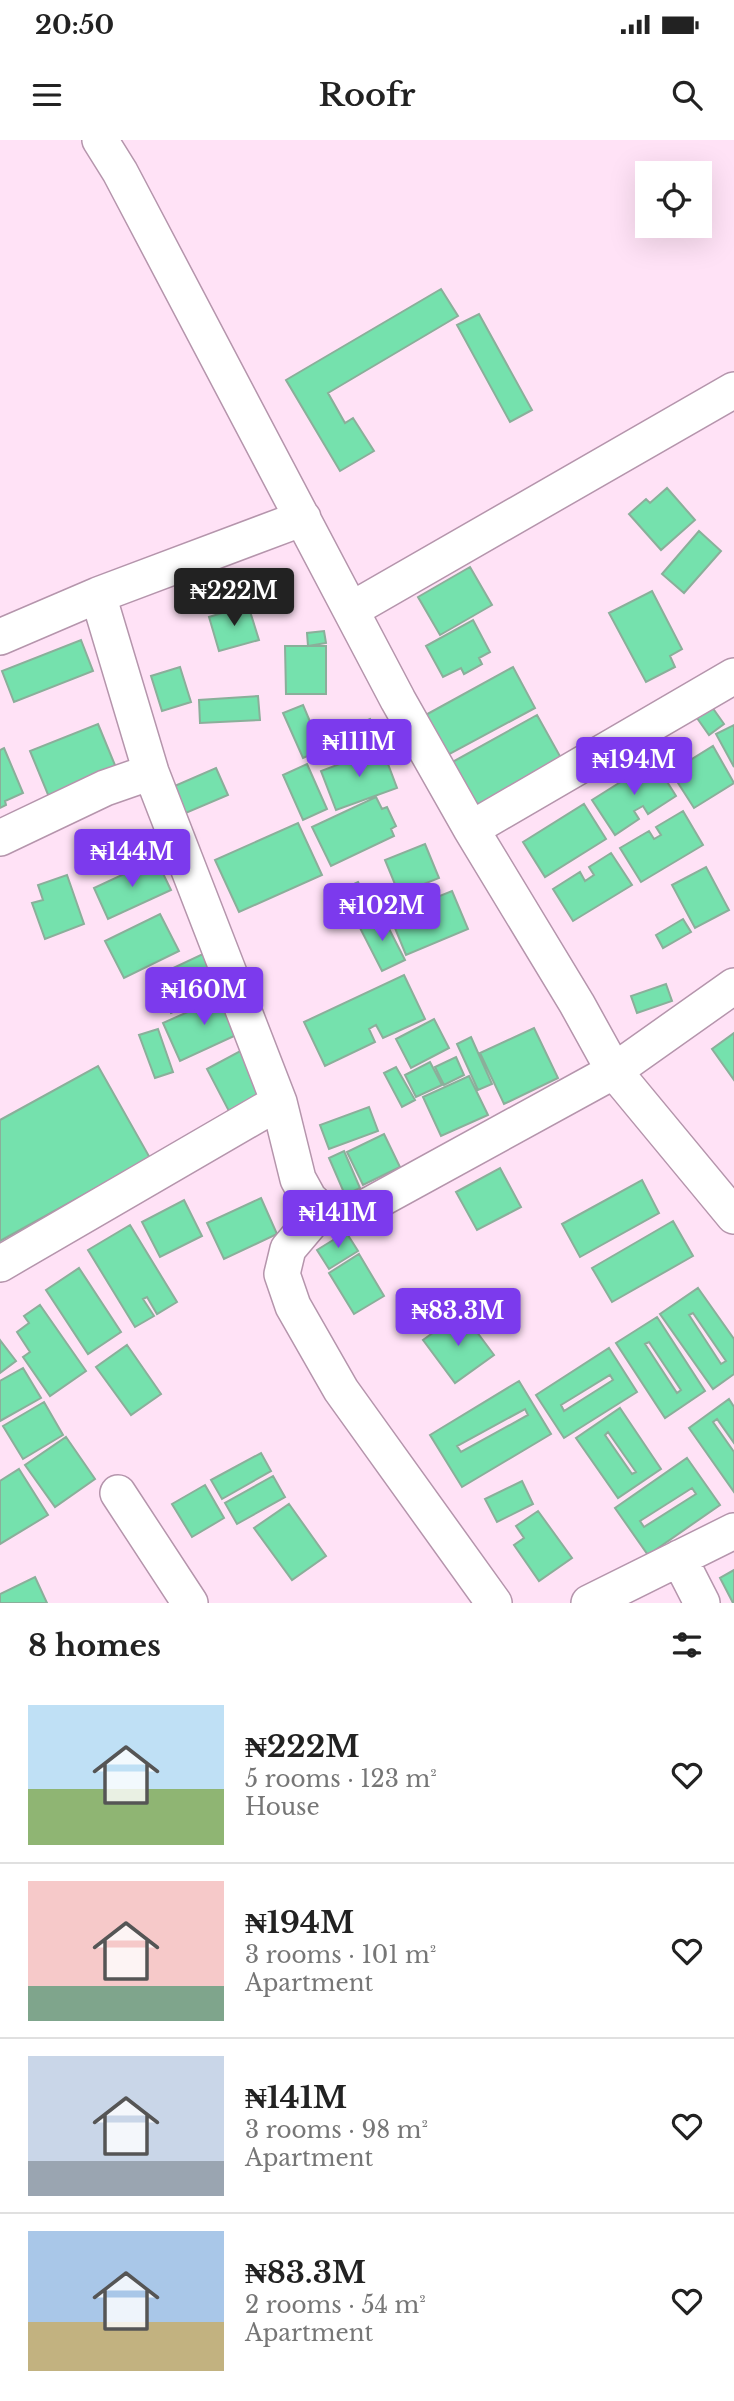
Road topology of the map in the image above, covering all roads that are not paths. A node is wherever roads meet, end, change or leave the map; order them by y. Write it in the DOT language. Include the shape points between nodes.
graph roads {
  1 [pos="100,140"];
  2 [pos="734,390"];
  3 [pos="303,518"];
  4 [pos="98,595"];
  5 [pos="351,610"];
  6 [pos="0,637"];
  7 [pos="734,676"];
  8 [pos="151,772"];
  9 [pos="471,829"];
  10 [pos="0,838"];
  11 [pos="734,986"];
  12 [pos="614,1071"];
  13 [pos="279,1102"];
  14 [pos="321,1210"];
  15 [pos="734,1216"];
  16 [pos="0,1264"];
  17 [pos="118,1493"];
  18 [pos="734,1531"];
  19 [pos="678,1558"];
  20 [pos="190,1603"];
  21 [pos="494,1603"];
  22 [pos="589,1603"];
  23 [pos="702,1603"];
  1 -- 3 [label="street"];
  2 -- 5 [label="street"];
  3 -- 4 [label="street"];
  3 -- 5 [label="street"];
  4 -- 6 [label="street"];
  4 -- 8 [label="street"];
  5 -- 9 [label="street"];
  7 -- 9 [label="street"];
  8 -- 10 [label="street" via="105,788"];
  8 -- 13 [label="street"];
  9 -- 12 [label="street"];
  11 -- 12 [label="street"];
  12 -- 14 [label="street" via="355,1213"];
  12 -- 15 [label="street"];
  13 -- 14 [label="street" via="298,1179"];
  13 -- 16 [label="street"];
  14 -- 21 [label="street" via="288,1249 282,1275 293,1306 341,1390"];
  17 -- 20 [label="street"];
  18 -- 19 [label="street"];
  19 -- 22 [label="street"];
  19 -- 23 [label="street"];
}
